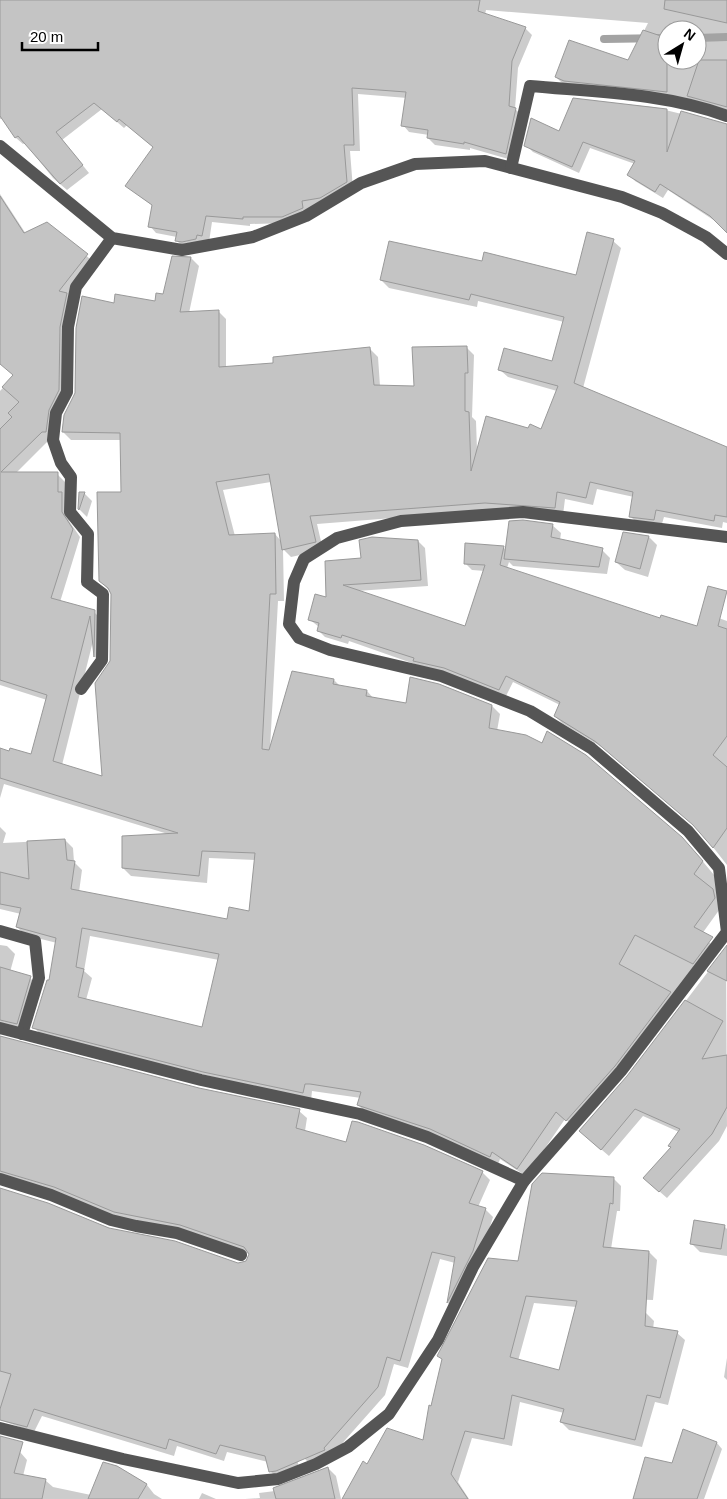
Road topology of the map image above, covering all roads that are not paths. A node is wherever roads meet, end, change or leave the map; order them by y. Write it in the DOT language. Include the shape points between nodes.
graph roads {
  1 [pos="727,116"];
  2 [pos="0,146"];
  3 [pos="511,168"];
  4 [pos="112,238"];
  5 [pos="727,254"];
  6 [pos="727,537"];
  7 [pos="81,689"];
  8 [pos="0,931"];
  9 [pos="0,1028"];
  10 [pos="22,1034"];
  11 [pos="0,1179"];
  12 [pos="524,1181"];
  13 [pos="241,1255"];
  14 [pos="0,1428"];
  1 -- 3 [label="street" via="706,108 642,96 530,86"];
  2 -- 4 [label="street"];
  3 -- 4 [label="street" via="485,161 415,164 361,183 306,216 253,237 182,250"];
  3 -- 5 [label="street" via="622,197 662,213 706,237"];
  4 -- 7 [label="street" via="76,287 68,327 66,392 56,413 53,440 61,463 72,477 70,512 88,534 87,582 103,594 102,660"];
  6 -- 12 [label="street" via="524,512 401,521 337,538 304,559 294,582 289,624 299,638 330,650 441,676 530,711 591,748 688,831 719,868 727,932 620,1071"];
  8 -- 10 [label="street" via="35,941 39,978"];
  9 -- 10 [label="street"];
  10 -- 12 [label="street" via="201,1080 360,1114 427,1137"];
  11 -- 13 [label="street" via="111,1220 177,1233"];
  12 -- 14 [label="street" via="473,1267 438,1340 389,1414 348,1447 316,1464 278,1479 238,1483 123,1459"];
}
